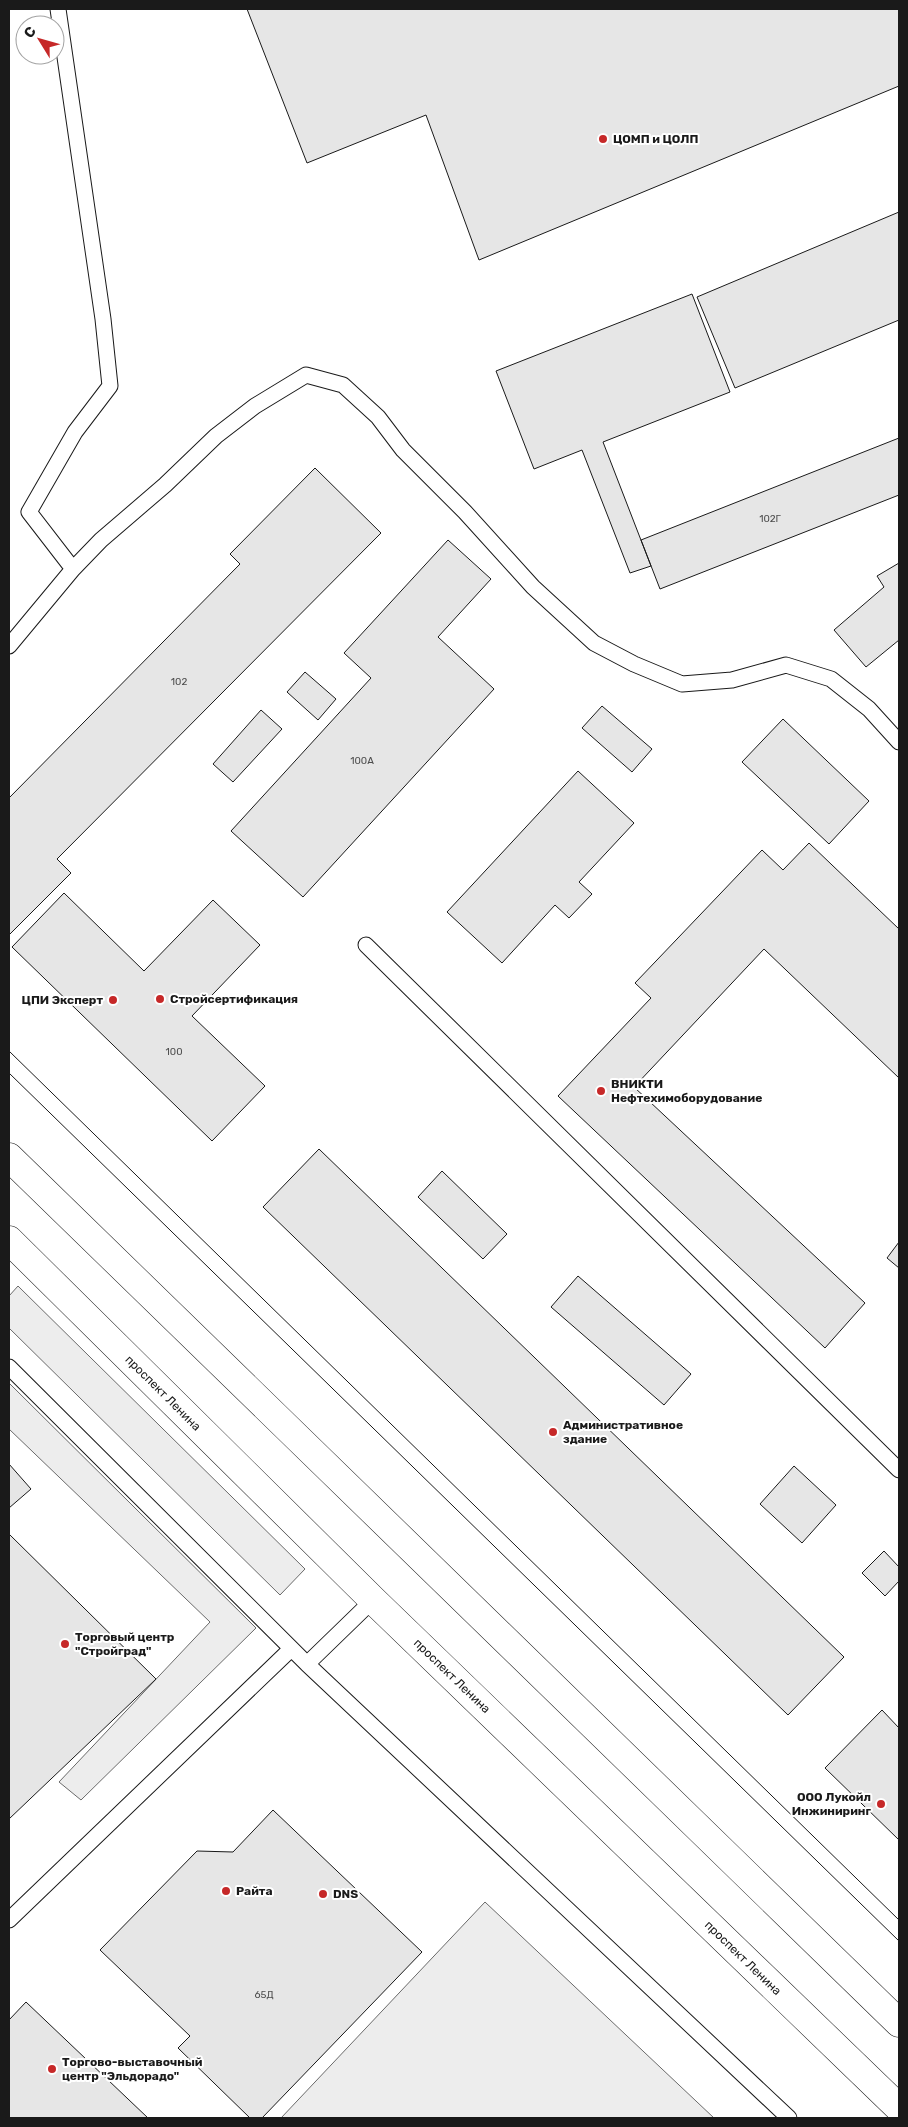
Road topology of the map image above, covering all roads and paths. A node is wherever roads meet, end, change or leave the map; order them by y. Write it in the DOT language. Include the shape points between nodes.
graph roads {
  1 [pos="58,9"];
  2 [pos="73,569"];
  3 [pos="9,646"];
  4 [pos="899,742"];
  5 [pos="366,945"];
  6 [pos="9,1157"];
  7 [pos="9,1240"];
  8 [pos="9,1367"];
  9 [pos="899,1470"];
  10 [pos="373,1600"];
  11 [pos="291,1649"];
  12 [pos="307,1664"];
  13 [pos="9,1920"];
  14 [pos="899,2023"];
  15 [pos="899,2108"];
  16 [pos="789,2118"];
  1 -- 2 [label="lane" via="110,386 75,432 29,512"];
  2 -- 3 [label="lane"];
  2 -- 4 [label="lane" via="100,540 216,436 255,406 306,375 343,384 378,417 403,450 465,512 533,588 594,643 682,684 732,680 786,664 831,679 869,709"];
  5 -- 9 [label="lane"];
  6 -- 14 [label="main road"];
  7 -- 10 [label="main road, проспект Ленина"];
  8 -- 11 [label="lane"];
  10 -- 12 [label="lane"];
  10 -- 15 [label="main road, проспект Ленина"];
  11 -- 12 [label="lane"];
  11 -- 13 [label="lane"];
  12 -- 16 [label="lane"];
}
